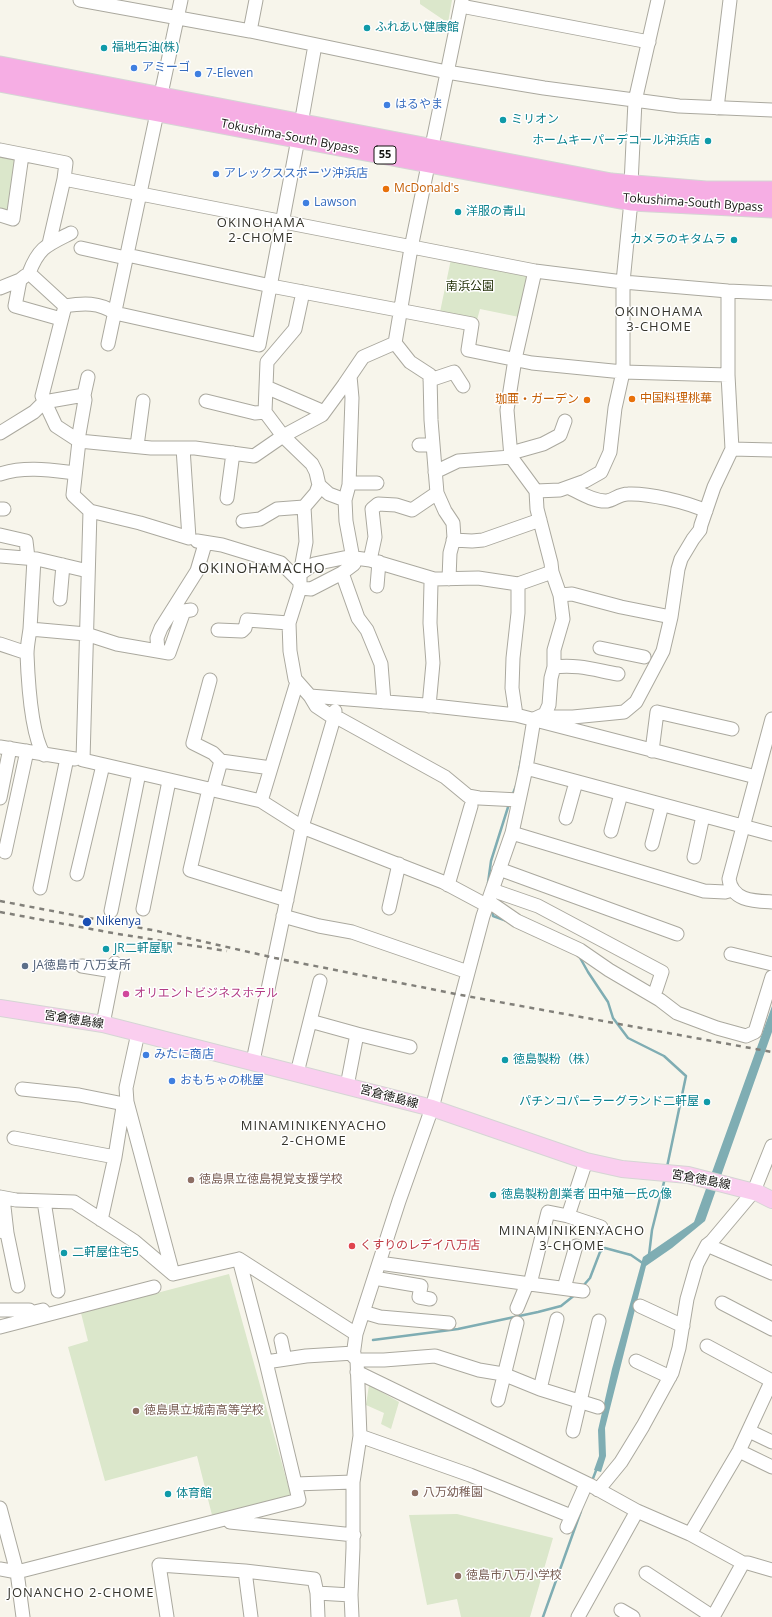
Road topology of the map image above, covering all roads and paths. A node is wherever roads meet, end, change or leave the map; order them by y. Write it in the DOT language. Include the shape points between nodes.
graph roads {
  1 [pos="80,0"];
  2 [pos="181,0"];
  3 [pos="256,0"];
  4 [pos="658,0"];
  5 [pos="730,0"];
  6 [pos="108,2"];
  7 [pos="461,3"];
  8 [pos="177,19"];
  9 [pos="250,32"];
  10 [pos="648,42"];
  11 [pos="315,45"];
  12 [pos="0,66"];
  13 [pos="447,72"];
  14 [pos="0,82"];
  15 [pos="635,101"];
  16 [pos="159,104"];
  17 [pos="717,108"];
  18 [pos="772,110"];
  19 [pos="299,131"];
  20 [pos="0,150"];
  21 [pos="22,155"];
  22 [pos="430,156"];
  23 [pos="64,179"];
  24 [pos="772,190"];
  25 [pos="631,193"];
  26 [pos="140,195"];
  27 [pos="772,208"];
  28 [pos="0,215"];
  29 [pos="283,222"];
  30 [pos="71,233"];
  31 [pos="49,244"];
  32 [pos="81,248"];
  33 [pos="411,248"];
  34 [pos="127,256"];
  35 [pos="535,271"];
  36 [pos="24,277"];
  37 [pos="623,282"];
  38 [pos="271,286"];
  39 [pos="0,288"];
  40 [pos="728,291"];
  41 [pos="303,292"];
  42 [pos="772,293"];
  43 [pos="65,306"];
  44 [pos="400,310"];
  45 [pos="115,313"];
  46 [pos="61,319"];
  47 [pos="395,343"];
  48 [pos="108,344"];
  49 [pos="515,359"];
  50 [pos="623,372"];
  51 [pos="728,375"];
  52 [pos="350,376"];
  53 [pos="88,377"];
  54 [pos="430,380"];
  55 [pos="463,386"];
  56 [pos="266,387"];
  57 [pos="84,395"];
  58 [pos="143,400"];
  59 [pos="206,401"];
  60 [pos="44,402"];
  61 [pos="265,412"];
  62 [pos="324,412"];
  63 [pos="565,421"];
  64 [pos="0,433"];
  65 [pos="282,436"];
  66 [pos="78,441"];
  67 [pos="419,445"];
  68 [pos="433,445"];
  69 [pos="137,446"];
  70 [pos="183,448"];
  71 [pos="732,449"];
  72 [pos="772,450"];
  73 [pos="233,453"];
  74 [pos="511,455"];
  75 [pos="435,472"];
  76 [pos="75,473"];
  77 [pos="0,474"];
  78 [pos="349,483"];
  79 [pos="377,483"];
  80 [pos="319,485"];
  81 [pos="570,488"];
  82 [pos="536,491"];
  83 [pos="437,493"];
  84 [pos="227,498"];
  85 [pos="345,500"];
  86 [pos="304,507"];
  87 [pos="706,510"];
  88 [pos="90,511"];
  89 [pos="540,520"];
  90 [pos="243,521"];
  91 [pos="0,535"];
  92 [pos="453,540"];
  93 [pos="0,556"];
  94 [pos="353,557"];
  95 [pos="34,559"];
  96 [pos="374,561"];
  97 [pos="63,565"];
  98 [pos="88,571"];
  99 [pos="552,572"];
  100 [pos="342,574"];
  101 [pos="434,579"];
  102 [pos="449,579"];
  103 [pos="300,581"];
  104 [pos="518,584"];
  105 [pos="377,586"];
  106 [pos="560,596"];
  107 [pos="37,597"];
  108 [pos="60,599"];
  109 [pos="191,610"];
  110 [pos="671,617"];
  111 [pos="289,623"];
  112 [pos="30,629"];
  113 [pos="218,630"];
  114 [pos="86,634"];
  115 [pos="0,644"];
  116 [pos="600,648"];
  117 [pos="158,651"];
  118 [pos="614,652"];
  119 [pos="27,653"];
  120 [pos="644,657"];
  121 [pos="554,668"];
  122 [pos="210,680"];
  123 [pos="297,682"];
  124 [pos="310,696"];
  125 [pos="337,699"];
  126 [pos="384,702"];
  127 [pos="429,706"];
  128 [pos="516,715"];
  129 [pos="540,716"];
  130 [pos="334,718"];
  131 [pos="772,719"];
  132 [pos="732,729"];
  133 [pos="5,747"];
  134 [pos="34,751"];
  135 [pos="652,751"];
  136 [pos="67,758"];
  137 [pos="83,760"];
  138 [pos="222,761"];
  139 [pos="103,765"];
  140 [pos="271,768"];
  141 [pos="526,768"];
  142 [pos="139,773"];
  143 [pos="756,777"];
  144 [pos="169,780"];
  145 [pos="576,782"];
  146 [pos="211,790"];
  147 [pos="621,794"];
  148 [pos="0,798"];
  149 [pos="519,800"];
  150 [pos="261,801"];
  151 [pos="662,805"];
  152 [pos="471,806"];
  153 [pos="703,816"];
  154 [pos="566,818"];
  155 [pos="742,826"];
  156 [pos="302,827"];
  157 [pos="612,831"];
  158 [pos="512,833"];
  159 [pos="772,834"];
  160 [pos="652,844"];
  161 [pos="5,852"];
  162 [pos="694,857"];
  163 [pos="399,864"];
  164 [pos="499,869"];
  165 [pos="77,874"];
  166 [pos="448,885"];
  167 [pos="40,888"];
  168 [pos="732,890"];
  169 [pos="489,898"];
  170 [pos="287,900"];
  171 [pos="772,902"];
  172 [pos="389,908"];
  173 [pos="143,909"];
  174 [pos="111,910"];
  175 [pos="284,916"];
  176 [pos="677,934"];
  177 [pos="731,954"];
  178 [pos="772,964"];
  179 [pos="82,966"];
  180 [pos="468,972"];
  181 [pos="772,977"];
  182 [pos="320,981"];
  183 [pos="656,990"];
  184 [pos="0,1008"];
  185 [pos="310,1021"];
  186 [pos="103,1024"];
  187 [pos="138,1032"];
  188 [pos="357,1034"];
  189 [pos="410,1047"];
  190 [pos="253,1061"];
  191 [pos="297,1073"];
  192 [pos="348,1086"];
  193 [pos="22,1089"];
  194 [pos="125,1103"];
  195 [pos="432,1108"];
  196 [pos="14,1138"];
  197 [pos="772,1146"];
  198 [pos="115,1157"];
  199 [pos="586,1161"];
  200 [pos="754,1191"];
  201 [pos="2,1197"];
  202 [pos="772,1200"];
  203 [pos="44,1201"];
  204 [pos="568,1216"];
  205 [pos="101,1220"];
  206 [pos="601,1227"];
  207 [pos="4,1232"];
  208 [pos="707,1245"];
  209 [pos="576,1246"];
  210 [pos="239,1259"];
  211 [pos="379,1262"];
  212 [pos="425,1269"];
  213 [pos="772,1272"];
  214 [pos="173,1274"];
  215 [pos="374,1278"];
  216 [pos="528,1284"];
  217 [pos="18,1286"];
  218 [pos="154,1286"];
  219 [pos="421,1286"];
  220 [pos="564,1288"];
  221 [pos="58,1291"];
  222 [pos="583,1291"];
  223 [pos="430,1299"];
  224 [pos="722,1303"];
  225 [pos="640,1306"];
  226 [pos="517,1308"];
  227 [pos="0,1310"];
  228 [pos="363,1312"];
  229 [pos="50,1314"];
  230 [pos="557,1319"];
  231 [pos="599,1321"];
  232 [pos="517,1322"];
  233 [pos="449,1323"];
  234 [pos="683,1326"];
  235 [pos="0,1327"];
  236 [pos="772,1329"];
  237 [pos="356,1334"];
  238 [pos="281,1340"];
  239 [pos="706,1346"];
  240 [pos="285,1359"];
  241 [pos="636,1361"];
  242 [pos="266,1362"];
  243 [pos="356,1362"];
  244 [pos="503,1374"];
  245 [pos="670,1377"];
  246 [pos="772,1380"];
  247 [pos="540,1389"];
  248 [pos="498,1400"];
  249 [pos="580,1401"];
  250 [pos="767,1403"];
  251 [pos="598,1407"];
  252 [pos="573,1431"];
  253 [pos="748,1431"];
  254 [pos="360,1436"];
  255 [pos="772,1442"];
  256 [pos="739,1451"];
  257 [pos="772,1467"];
  258 [pos="353,1482"];
  259 [pos="295,1484"];
  260 [pos="586,1484"];
  261 [pos="598,1490"];
  262 [pos="0,1508"];
  263 [pos="637,1510"];
  264 [pos="222,1520"];
  265 [pos="690,1534"];
  266 [pos="354,1535"];
  267 [pos="743,1563"];
  268 [pos="0,1569"];
  269 [pos="772,1570"];
  270 [pos="245,1571"];
  271 [pos="17,1572"];
  272 [pos="646,1573"];
  273 [pos="317,1593"];
  274 [pos="351,1595"];
  275 [pos="620,1610"];
  276 [pos="23,1617"];
  277 [pos="167,1617"];
  278 [pos="251,1617"];
  279 [pos="318,1617"];
  280 [pos="352,1617"];
  281 [pos="578,1617"];
  282 [pos="633,1617"];
  283 [pos="713,1617"];
  1 -- 6 [label="street"];
  2 -- 8 [label="street"];
  3 -- 9 [label="street"];
  4 -- 10 [label="street"];
  5 -- 17 [label="street"];
  6 -- 8 [label="street"];
  7 -- 10 [label="street"];
  7 -- 13 [label="street"];
  8 -- 9 [label="street"];
  8 -- 16 [label="street"];
  9 -- 11 [label="street"];
  10 -- 15 [label="street"];
  11 -- 13 [label="street"];
  11 -- 19 [label="street"];
  12 -- 16 [label="highway, Tokushima-South Bypass / 55"];
  13 -- 15 [label="street"];
  13 -- 22 [label="street"];
  14 -- 16 [label="highway, Tokushima-South Bypass / 55"];
  15 -- 17 [label="street"];
  15 -- 25 [label="street"];
  16 -- 19 [label="highway, Tokushima-South Bypass / 55"];
  16 -- 26 [label="street"];
  17 -- 18 [label="street"];
  19 -- 22 [label="highway, Tokushima-South Bypass / 55"];
  19 -- 29 [label="street"];
  20 -- 21 [label="street"];
  21 -- 23 [label="street" via="66,163"];
  21 -- 28 [label="street" via="13,219"];
  22 -- 25 [label="highway, Tokushima-South Bypass / 55" via="611,183"];
  22 -- 33 [label="street"];
  23 -- 26 [label="street"];
  23 -- 31 [label="street"];
  24 -- 25 [label="highway, Tokushima-South Bypass / 55"];
  25 -- 27 [label="highway, Tokushima-South Bypass / 55"];
  25 -- 37 [label="street"];
  26 -- 29 [label="street"];
  26 -- 34 [label="street"];
  29 -- 33 [label="street"];
  29 -- 38 [label="street"];
  30 -- 31 [label="street"];
  31 -- 36 [label="street" via="34,259"];
  32 -- 34 [label="street"];
  33 -- 35 [label="street"];
  33 -- 44 [label="street"];
  34 -- 38 [label="street"];
  34 -- 45 [label="street"];
  35 -- 37 [label="street"];
  35 -- 49 [label="street"];
  36 -- 39 [label="street"];
  36 -- 43 [label="street"];
  36 -- 46 [label="street" via="15,306"];
  37 -- 40 [label="street"];
  37 -- 50 [label="street"];
  38 -- 41 [label="street"];
  38 -- 45 [label="street" via="259,345"];
  40 -- 42 [label="street"];
  40 -- 51 [label="street"];
  41 -- 44 [label="street"];
  41 -- 56 [label="street" via="295,329 268,362"];
  43 -- 45 [label="street" via="84,303 107,308"];
  43 -- 46 [label="street"];
  44 -- 47 [label="street"];
  44 -- 49 [label="street" via="472,324 468,350"];
  45 -- 48 [label="street"];
  46 -- 60 [label="street" via="42,396"];
  47 -- 52 [label="street" via="363,357"];
  47 -- 54 [label="street" via="410,362 430,375"];
  49 -- 50 [label="street"];
  49 -- 74 [label="street" via="507,410"];
  50 -- 51 [label="street"];
  50 -- 81 [label="street" via="615,408 610,452 601,472"];
  51 -- 71 [label="street"];
  52 -- 62 [label="street"];
  52 -- 78 [label="street" via="352,398"];
  53 -- 57 [label="street"];
  54 -- 55 [label="street" via="454,372"];
  54 -- 68 [label="street"];
  56 -- 61 [label="street"];
  56 -- 62 [label="street"];
  57 -- 60 [label="street"];
  57 -- 66 [label="street"];
  58 -- 69 [label="street"];
  59 -- 61 [label="street" via="255,413"];
  60 -- 64 [label="street" via="34,412"];
  60 -- 66 [label="street" via="56,426"];
  61 -- 65 [label="street"];
  62 -- 65 [label="street"];
  63 -- 74 [label="street" via="560,435"];
  65 -- 73 [label="street" via="254,456"];
  65 -- 80 [label="street" via="312,464"];
  66 -- 69 [label="street"];
  66 -- 76 [label="street"];
  67 -- 68 [label="street"];
  68 -- 75 [label="street"];
  69 -- 70 [label="street"];
  70 -- 73 [label="street"];
  70 -- 88 [label="street" via="188,538"];
  71 -- 72 [label="street"];
  71 -- 87 [label="street"];
  73 -- 84 [label="street"];
  74 -- 75 [label="street" via="458,461"];
  74 -- 82 [label="street"];
  75 -- 83 [label="street"];
  76 -- 77 [label="street" via="19,469"];
  76 -- 88 [label="street" via="69,498"];
  78 -- 79 [label="street"];
  78 -- 85 [label="street"];
  80 -- 85 [label="street" via="329,494"];
  80 -- 86 [label="street" via="316,493"];
  81 -- 82 [label="street"];
  81 -- 87 [label="street" via="599,500 608,501 628,494 694,505"];
  82 -- 89 [label="street"];
  83 -- 92 [label="street" via="453,523"];
  83 -- 96 [label="street" via="412,510 396,505 378,504 372,510"];
  85 -- 94 [label="street"];
  86 -- 90 [label="street" via="277,509 260,519"];
  86 -- 103 [label="street" via="306,542"];
  87 -- 110 [label="street" via="700,530 681,559"];
  88 -- 98 [label="street"];
  89 -- 92 [label="street" via="504,529 483,540"];
  89 -- 99 [label="street"];
  91 -- 95 [label="street" via="26,541"];
  92 -- 102 [label="street"];
  93 -- 95 [label="street"];
  94 -- 96 [label="street"];
  94 -- 100 [label="street" via="354,564"];
  94 -- 103 [label="street" via="314,564"];
  95 -- 97 [label="street"];
  95 -- 107 [label="street"];
  95 -- 112 [label="street"];
  96 -- 101 [label="street"];
  96 -- 105 [label="street"];
  97 -- 98 [label="street"];
  97 -- 108 [label="street"];
  98 -- 114 [label="street"];
  99 -- 104 [label="street"];
  99 -- 106 [label="street"];
  100 -- 103 [label="street" via="311,589"];
  100 -- 126 [label="street" via="358,618 367,630 381,664"];
  101 -- 102 [label="street"];
  101 -- 127 [label="street" via="431,583 433,663"];
  102 -- 104 [label="street" via="478,578"];
  103 -- 111 [label="street"];
  103 -- 117 [label="street" via="281,563 222,545 200,542 197,571 161,628 157,638"];
  104 -- 128 [label="street" via="512,688"];
  106 -- 110 [label="street" via="572,594"];
  106 -- 121 [label="street" via="563,618 554,650"];
  109 -- 117 [label="street" via="184,611 170,653"];
  110 -- 129 [label="street" via="663,651 636,702 624,712 573,717"];
  111 -- 113 [label="street" via="247,620 242,631"];
  111 -- 123 [label="street" via="290,651"];
  112 -- 114 [label="street"];
  112 -- 119 [label="street"];
  114 -- 117 [label="street" via="117,644"];
  114 -- 137 [label="street"];
  115 -- 119 [label="street"];
  116 -- 118 [label="street"];
  118 -- 120 [label="street"];
  118 -- 121 [label="street" via="613,673 588,667"];
  119 -- 134 [label="street"];
  121 -- 129 [label="street" via="549,705"];
  122 -- 138 [label="street" via="194,743"];
  123 -- 124 [label="street"];
  123 -- 140 [label="street"];
  124 -- 125 [label="street"];
  124 -- 130 [label="street" via="316,706"];
  125 -- 126 [label="street"];
  125 -- 130 [label="street"];
  126 -- 127 [label="street"];
  127 -- 128 [label="street"];
  128 -- 129 [label="street"];
  129 -- 135 [label="street" via="570,730"];
  129 -- 141 [label="street"];
  130 -- 149 [label="street" via="445,777 468,796"];
  130 -- 156 [label="street"];
  131 -- 143 [label="street"];
  132 -- 135 [label="street" via="657,712"];
  133 -- 134 [label="street"];
  133 -- 148 [label="street"];
  134 -- 136 [label="street"];
  134 -- 161 [label="street"];
  135 -- 143 [label="street"];
  136 -- 137 [label="street"];
  136 -- 167 [label="street"];
  137 -- 139 [label="street"];
  138 -- 140 [label="street"];
  138 -- 146 [label="street"];
  139 -- 142 [label="street"];
  139 -- 165 [label="street"];
  140 -- 150 [label="street"];
  141 -- 145 [label="street"];
  141 -- 149 [label="street"];
  142 -- 144 [label="street"];
  142 -- 174 [label="street"];
  143 -- 155 [label="street"];
  144 -- 146 [label="street"];
  144 -- 173 [label="street"];
  145 -- 147 [label="street"];
  145 -- 154 [label="street"];
  146 -- 150 [label="street"];
  146 -- 170 [label="street" via="190,870"];
  147 -- 151 [label="street"];
  147 -- 157 [label="street"];
  149 -- 158 [label="street"];
  150 -- 156 [label="street"];
  151 -- 153 [label="street"];
  151 -- 160 [label="street"];
  152 -- 166 [label="street"];
  153 -- 155 [label="street"];
  153 -- 162 [label="street"];
  155 -- 159 [label="street"];
  155 -- 168 [label="street" via="729,879"];
  156 -- 163 [label="street"];
  156 -- 170 [label="street"];
  158 -- 164 [label="street"];
  158 -- 168 [label="street" via="704,892"];
  163 -- 166 [label="street"];
  163 -- 172 [label="street"];
  164 -- 169 [label="street"];
  164 -- 176 [label="street"];
  166 -- 169 [label="street"];
  168 -- 171 [label="street" via="743,899"];
  169 -- 180 [label="street"];
  169 -- 181 [label="street" via="517,921 580,950 677,1013 717,1028 746,1036 754,1032"];
  169 -- 183 [label="street" via="538,906 662,972"];
  170 -- 175 [label="street"];
  175 -- 180 [label="street" via="352,932"];
  175 -- 190 [label="street"];
  177 -- 178 [label="street"];
  179 -- 186 [label="street" via="114,967"];
  180 -- 195 [label="street"];
  182 -- 185 [label="street"];
  184 -- 186 [label="main road, 宮倉徳島線"];
  185 -- 188 [label="street"];
  185 -- 191 [label="street"];
  186 -- 187 [label="main road, 宮倉徳島線"];
  187 -- 190 [label="main road, 宮倉徳島線"];
  187 -- 194 [label="street"];
  188 -- 189 [label="street"];
  188 -- 192 [label="street"];
  190 -- 191 [label="main road, 宮倉徳島線"];
  191 -- 192 [label="main road, 宮倉徳島線"];
  192 -- 195 [label="main road, 宮倉徳島線"];
  193 -- 194 [label="street"];
  194 -- 198 [label="street"];
  194 -- 214 [label="street"];
  195 -- 199 [label="main road, 宮倉徳島線"];
  195 -- 211 [label="street"];
  196 -- 198 [label="street"];
  197 -- 200 [label="street"];
  198 -- 205 [label="street"];
  199 -- 200 [label="main road, 宮倉徳島線" via="622,1169 688,1175"];
  199 -- 204 [label="street"];
  200 -- 202 [label="main road, 宮倉徳島線"];
  200 -- 208 [label="street"];
  201 -- 203 [label="street"];
  201 -- 207 [label="street"];
  203 -- 205 [label="street" via="74,1202"];
  203 -- 221 [label="street"];
  204 -- 206 [label="street"];
  204 -- 216 [label="street" via="548,1212"];
  205 -- 214 [label="street" via="134,1241"];
  207 -- 217 [label="street"];
  208 -- 213 [label="street"];
  208 -- 234 [label="street" via="697,1264 687,1299"];
  209 -- 220 [label="street"];
  210 -- 214 [label="street"];
  210 -- 237 [label="street"];
  210 -- 242 [label="street"];
  211 -- 212 [label="street"];
  211 -- 215 [label="street"];
  212 -- 216 [label="street"];
  212 -- 219 [label="street"];
  215 -- 219 [label="street"];
  215 -- 228 [label="street"];
  216 -- 220 [label="street"];
  216 -- 226 [label="street"];
  218 -- 229 [label="street"];
  219 -- 223 [label="street" via="419,1297"];
  220 -- 222 [label="street"];
  224 -- 236 [label="street"];
  225 -- 234 [label="street"];
  227 -- 229 [label="street" via="29,1310 30,1313 48,1308"];
  228 -- 233 [label="street" via="380,1317"];
  228 -- 237 [label="street"];
  229 -- 235 [label="street"];
  230 -- 247 [label="street"];
  231 -- 249 [label="street"];
  232 -- 244 [label="street"];
  234 -- 245 [label="street"];
  237 -- 243 [label="street"];
  238 -- 240 [label="street"];
  239 -- 246 [label="street"];
  240 -- 242 [label="street"];
  240 -- 243 [label="street" via="306,1356"];
  241 -- 245 [label="street"];
  242 -- 259 [label="street"];
  243 -- 244 [label="street" via="435,1356 479,1370"];
  243 -- 254 [label="street"];
  243 -- 260 [label="street"];
  244 -- 247 [label="street"];
  244 -- 248 [label="street"];
  245 -- 261 [label="street" via="624,1456"];
  246 -- 250 [label="street"];
  247 -- 249 [label="street"];
  249 -- 251 [label="street"];
  249 -- 252 [label="street"];
  250 -- 253 [label="street"];
  253 -- 255 [label="street"];
  253 -- 256 [label="street"];
  254 -- 258 [label="street"];
  254 -- 260 [label="street" via="470,1475 569,1521"];
  256 -- 257 [label="street"];
  256 -- 265 [label="street"];
  258 -- 259 [label="street"];
  258 -- 266 [label="street"];
  259 -- 264 [label="street" via="299,1500"];
  260 -- 261 [label="street"];
  261 -- 263 [label="street"];
  262 -- 271 [label="street"];
  263 -- 265 [label="street"];
  263 -- 281 [label="street"];
  264 -- 266 [label="street"];
  264 -- 271 [label="street"];
  265 -- 267 [label="street"];
  266 -- 274 [label="street"];
  267 -- 269 [label="street"];
  267 -- 283 [label="street"];
  268 -- 271 [label="street"];
  270 -- 273 [label="street" via="314,1579"];
  270 -- 277 [label="street" via="159,1565"];
  270 -- 278 [label="street"];
  271 -- 276 [label="street"];
  272 -- 283 [label="street"];
  273 -- 274 [label="street"];
  273 -- 279 [label="street"];
  274 -- 280 [label="street"];
  275 -- 282 [label="street"];
}
